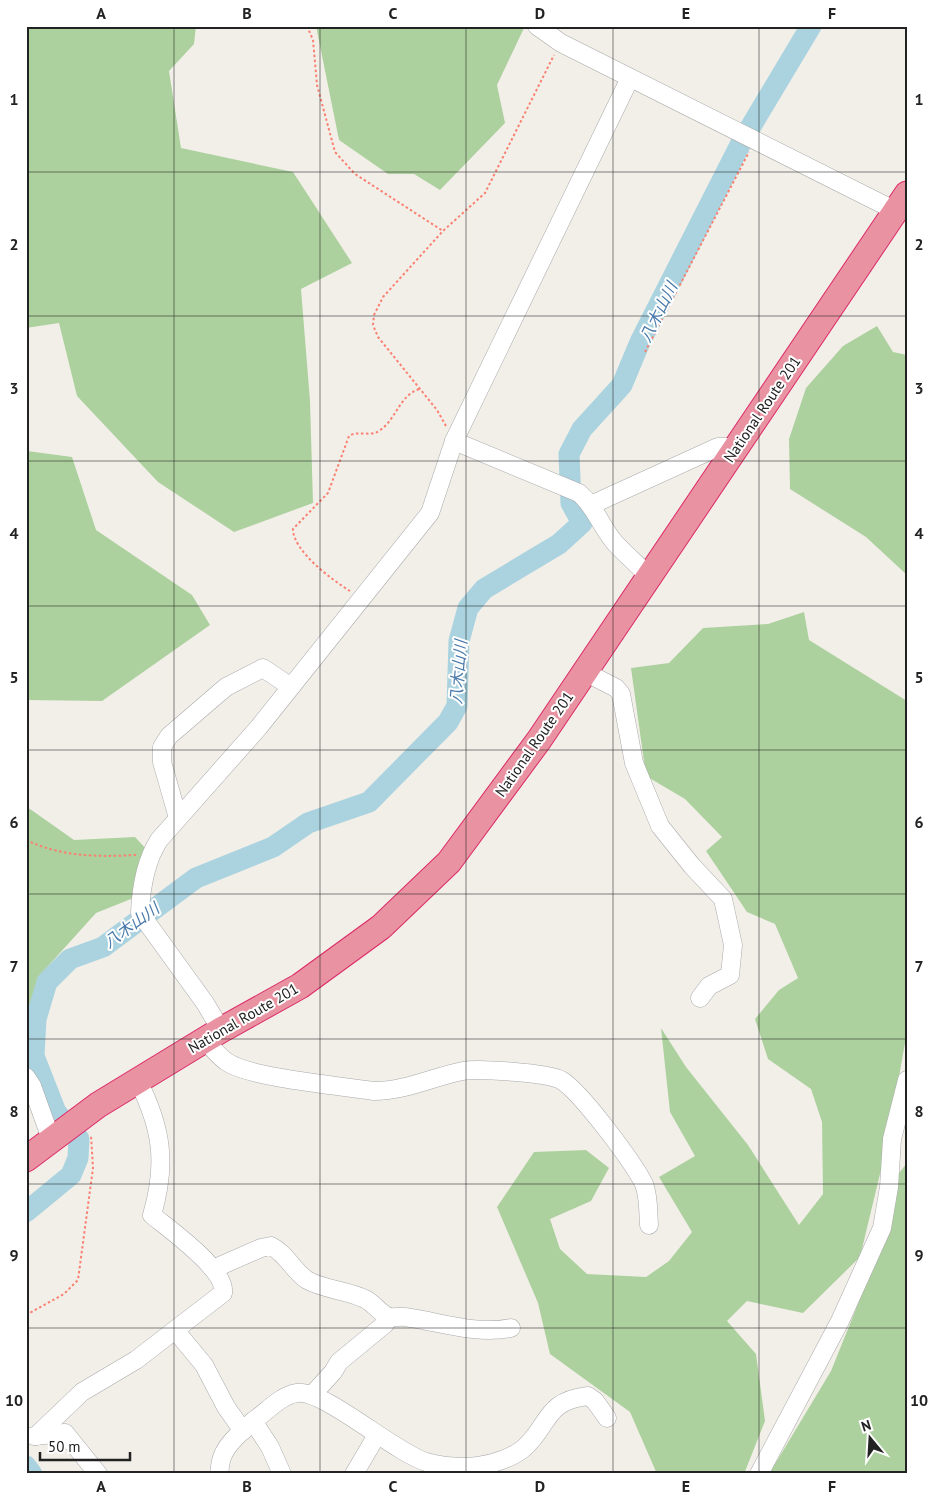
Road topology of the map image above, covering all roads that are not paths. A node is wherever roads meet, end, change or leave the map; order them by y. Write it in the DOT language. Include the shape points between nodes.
graph roads {
  1 [pos="537,26"];
  2 [pos="630,78"];
  3 [pos="901,203"];
  4 [pos="454,441"];
  5 [pos="736,447"];
  6 [pos="585,499"];
  7 [pos="649,576"];
  8 [pos="585,672"];
  9 [pos="291,687"];
  10 [pos="178,818"];
  11 [pos="700,998"];
  12 [pos="213,1035"];
  13 [pos="26,1077"];
  14 [pos="907,1080"];
  15 [pos="138,1081"];
  16 [pos="68,1127"];
  17 [pos="26,1158"];
  18 [pos="649,1225"];
  19 [pos="213,1269"];
  20 [pos="389,1317"];
  21 [pos="511,1328"];
  22 [pos="175,1330"];
  23 [pos="312,1395"];
  24 [pos="607,1418"];
  25 [pos="248,1426"];
  26 [pos="377,1435"];
  27 [pos="31,1436"];
  28 [pos="98,1474"];
  29 [pos="219,1474"];
  30 [pos="282,1474"];
  31 [pos="354,1474"];
  32 [pos="759,1474"];
  1 -- 2 [label="street" via="561,43"];
  2 -- 3 [label="street"];
  2 -- 4 [label="street"];
  3 -- 5 [label="highway, National Route 201"];
  4 -- 6 [label="street"];
  4 -- 9 [label="street" via="430,513"];
  5 -- 6 [label="street" via="718,447"];
  5 -- 7 [label="highway, National Route 201"];
  6 -- 7 [label="street" via="615,543"];
  7 -- 8 [label="highway, National Route 201"];
  8 -- 11 [label="street" via="616,688 621,694 634,763 660,826 723,899 733,944 733,964 730,975 709,986"];
  8 -- 12 [label="highway, National Route 201" via="449,862 381,927 300,986"];
  9 -- 10 [label="street"];
  9 -- 10 [label="street" via="263,668 226,687 168,736 162,747 162,762"];
  10 -- 12 [label="street" via="150,854 140,895 143,918 206,1003"];
  12 -- 15 [label="highway, National Route 201"];
  12 -- 18 [label="street" via="226,1062 237,1068 374,1091 394,1091 464,1071 560,1079 594,1115 630,1162 644,1185"];
  13 -- 16 [label="street"];
  14 -- 32 [label="street" via="892,1139 882,1228 840,1321"];
  15 -- 16 [label="highway, National Route 201"];
  15 -- 19 [label="street" via="149,1103 161,1150 162,1169 152,1215"];
  16 -- 17 [label="highway, National Route 201"];
  19 -- 20 [label="street" via="271,1246 306,1279 365,1299"];
  19 -- 22 [label="street" via="222,1284 223,1293"];
  20 -- 21 [label="street" via="479,1330"];
  20 -- 23 [label="street" via="385,1324 339,1362"];
  22 -- 25 [label="street" via="204,1365 226,1408"];
  22 -- 27 [label="street" via="136,1360 82,1392"];
  23 -- 25 [label="street" via="298,1393 285,1397"];
  23 -- 26 [label="street"];
  24 -- 26 [label="street" via="588,1396 572,1398 555,1407 524,1448 510,1457 480,1465 449,1467 424,1461"];
  25 -- 29 [label="street" via="223,1455"];
  25 -- 30 [label="street" via="270,1447"];
  26 -- 31 [label="street"];
  27 -- 28 [label="street" via="65,1433"];
}
